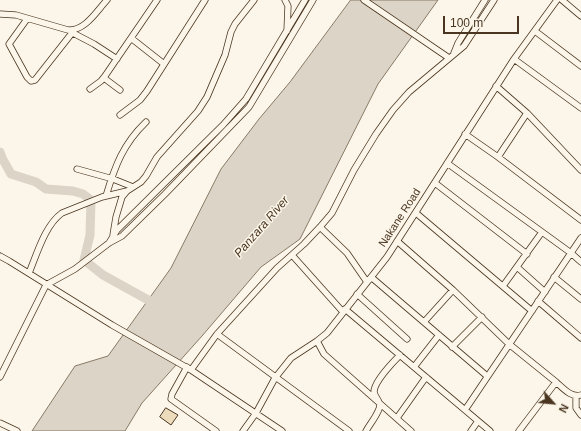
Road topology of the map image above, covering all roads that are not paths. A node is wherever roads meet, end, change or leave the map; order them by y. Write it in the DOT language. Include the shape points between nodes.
graph roads {
  1 [pos="106,0"];
  2 [pos="157,0"];
  3 [pos="205,0"];
  4 [pos="254,0"];
  5 [pos="285,0"];
  6 [pos="305,0"];
  7 [pos="313,0"];
  8 [pos="364,0"];
  9 [pos="485,0"];
  10 [pos="494,0"];
  11 [pos="557,0"];
  12 [pos="562,0"];
  13 [pos="0,14"];
  14 [pos="581,16"];
  15 [pos="27,19"];
  16 [pos="535,31"];
  17 [pos="70,32"];
  18 [pos="286,33"];
  19 [pos="292,37"];
  20 [pos="131,38"];
  21 [pos="454,53"];
  22 [pos="449,58"];
  23 [pos="117,59"];
  24 [pos="514,59"];
  25 [pos="164,64"];
  26 [pos="581,66"];
  27 [pos="104,78"];
  28 [pos="496,86"];
  29 [pos="90,89"];
  30 [pos="120,90"];
  31 [pos="581,108"];
  32 [pos="527,113"];
  33 [pos="120,115"];
  34 [pos="146,122"];
  35 [pos="465,134"];
  36 [pos="498,156"];
  37 [pos="447,163"];
  38 [pos="77,169"];
  39 [pos="581,170"];
  40 [pos="111,179"];
  41 [pos="435,183"];
  42 [pos="134,187"];
  43 [pos="127,191"];
  44 [pos="104,196"];
  45 [pos="416,213"];
  46 [pos="581,220"];
  47 [pos="320,227"];
  48 [pos="542,232"];
  49 [pos="113,235"];
  50 [pos="581,238"];
  51 [pos="397,241"];
  52 [pos="109,243"];
  53 [pos="571,253"];
  54 [pos="527,254"];
  55 [pos="292,255"];
  56 [pos="0,256"];
  57 [pos="581,262"];
  58 [pos="517,267"];
  59 [pos="29,273"];
  60 [pos="554,277"];
  61 [pos="369,280"];
  62 [pos="46,285"];
  63 [pos="503,286"];
  64 [pos="453,290"];
  65 [pos="545,292"];
  66 [pos="357,294"];
  67 [pos="581,299"];
  68 [pos="538,302"];
  69 [pos="344,310"];
  70 [pos="532,311"];
  71 [pos="482,317"];
  72 [pos="424,322"];
  73 [pos="218,334"];
  74 [pos="439,335"];
  75 [pos="581,338"];
  76 [pos="407,339"];
  77 [pos="317,341"];
  78 [pos="509,344"];
  79 [pos="452,347"];
  80 [pos="400,355"];
  81 [pos="414,367"];
  82 [pos="189,368"];
  83 [pos="487,376"];
  84 [pos="0,377"];
  85 [pos="426,377"];
  86 [pos="275,378"];
  87 [pos="556,382"];
  88 [pos="579,396"];
  89 [pos="380,404"];
  90 [pos="465,410"];
  91 [pos="256,413"];
  92 [pos="581,415"];
  93 [pos="397,418"];
  94 [pos="478,421"];
  95 [pos="0,423"];
  96 [pos="17,431"];
  97 [pos="216,431"];
  98 [pos="243,431"];
  99 [pos="282,431"];
  100 [pos="349,431"];
  101 [pos="366,431"];
  102 [pos="411,431"];
  103 [pos="471,431"];
  104 [pos="490,431"];
  105 [pos="518,431"];
  1 -- 17 [label="street" via="83,26"];
  2 -- 20 [label="street"];
  3 -- 25 [label="street"];
  4 -- 42 [label="street" via="231,32 225,55 207,97 158,157 146,176"];
  5 -- 18 [label="street" via="288,6"];
  6 -- 18 [label="street"];
  7 -- 19 [label="street"];
  8 -- 22 [label="street"];
  9 -- 21 [label="street"];
  10 -- 21 [label="street" via="464,46"];
  11 -- 16 [label="street, Nakane Road"];
  12 -- 14 [label="street"];
  13 -- 15 [label="street"];
  15 -- 17 [label="street"];
  15 -- 17 [label="street" via="9,44 31,81 35,80"];
  16 -- 24 [label="street, Nakane Road"];
  16 -- 26 [label="street"];
  17 -- 23 [label="street"];
  18 -- 19 [label="street"];
  18 -- 49 [label="street" via="238,109"];
  19 -- 52 [label="street" via="249,107 122,236"];
  20 -- 23 [label="street"];
  20 -- 25 [label="street"];
  21 -- 22 [label="street"];
  22 -- 47 [label="street" via="409,92 393,110 354,170 332,213"];
  23 -- 27 [label="street"];
  24 -- 28 [label="street, Nakane Road"];
  24 -- 31 [label="street"];
  25 -- 33 [label="street" via="148,91"];
  27 -- 29 [label="street"];
  27 -- 30 [label="street"];
  28 -- 32 [label="street"];
  28 -- 35 [label="street, Nakane Road"];
  32 -- 36 [label="street"];
  32 -- 39 [label="street"];
  34 -- 40 [label="street" via="125,147"];
  35 -- 36 [label="street"];
  35 -- 37 [label="street, Nakane Road"];
  36 -- 46 [label="street"];
  37 -- 41 [label="street, Nakane Road"];
  37 -- 48 [label="street"];
  38 -- 40 [label="street"];
  40 -- 42 [label="street"];
  40 -- 44 [label="street"];
  41 -- 45 [label="street, Nakane Road"];
  41 -- 54 [label="street"];
  42 -- 43 [label="street"];
  43 -- 44 [label="street"];
  43 -- 49 [label="street" via="119,205"];
  44 -- 59 [label="street" via="62,213 54,220"];
  45 -- 51 [label="street, Nakane Road"];
  45 -- 63 [label="street"];
  47 -- 55 [label="street"];
  47 -- 61 [label="street" via="347,253"];
  48 -- 53 [label="street"];
  48 -- 54 [label="street"];
  49 -- 52 [label="street"];
  50 -- 53 [label="street"];
  51 -- 61 [label="street, Nakane Road"];
  51 -- 64 [label="street"];
  52 -- 62 [label="street" via="75,269"];
  53 -- 57 [label="street"];
  53 -- 60 [label="street"];
  54 -- 58 [label="street"];
  55 -- 69 [label="street"];
  55 -- 73 [label="street" via="277,268"];
  56 -- 59 [label="street"];
  58 -- 63 [label="street"];
  58 -- 65 [label="street"];
  59 -- 62 [label="street"];
  60 -- 65 [label="street"];
  60 -- 67 [label="street"];
  61 -- 66 [label="street, Nakane Road"];
  61 -- 72 [label="street"];
  62 -- 82 [label="street"];
  62 -- 84 [label="street"];
  63 -- 70 [label="street"];
  64 -- 71 [label="street"];
  64 -- 72 [label="street"];
  65 -- 68 [label="street"];
  66 -- 69 [label="street, Nakane Road"];
  66 -- 76 [label="street"];
  68 -- 70 [label="street"];
  68 -- 75 [label="street"];
  69 -- 77 [label="street, Nakane Road" via="327,333"];
  69 -- 80 [label="street"];
  70 -- 78 [label="street"];
  71 -- 78 [label="street"];
  71 -- 79 [label="street"];
  72 -- 74 [label="street"];
  73 -- 82 [label="street"];
  73 -- 86 [label="street"];
  74 -- 79 [label="street"];
  74 -- 81 [label="street"];
  77 -- 86 [label="street, Nakane Road" via="291,358"];
  77 -- 89 [label="street" via="324,354"];
  78 -- 83 [label="street"];
  78 -- 87 [label="street"];
  79 -- 83 [label="street"];
  80 -- 81 [label="street"];
  80 -- 89 [label="street" via="377,383 375,396"];
  81 -- 85 [label="street"];
  82 -- 91 [label="street"];
  82 -- 97 [label="street" via="171,399"];
  83 -- 90 [label="street"];
  85 -- 90 [label="street"];
  85 -- 93 [label="street"];
  86 -- 91 [label="street, Nakane Road"];
  86 -- 100 [label="street"];
  87 -- 88 [label="street" via="569,393"];
  87 -- 105 [label="street"];
  88 -- 92 [label="street" via="576,408"];
  89 -- 93 [label="street"];
  89 -- 101 [label="street" via="380,409"];
  90 -- 94 [label="street"];
  91 -- 98 [label="street, Nakane Road"];
  91 -- 99 [label="street"];
  93 -- 102 [label="street"];
  94 -- 103 [label="street"];
  94 -- 104 [label="street"];
  95 -- 96 [label="street"];
}
